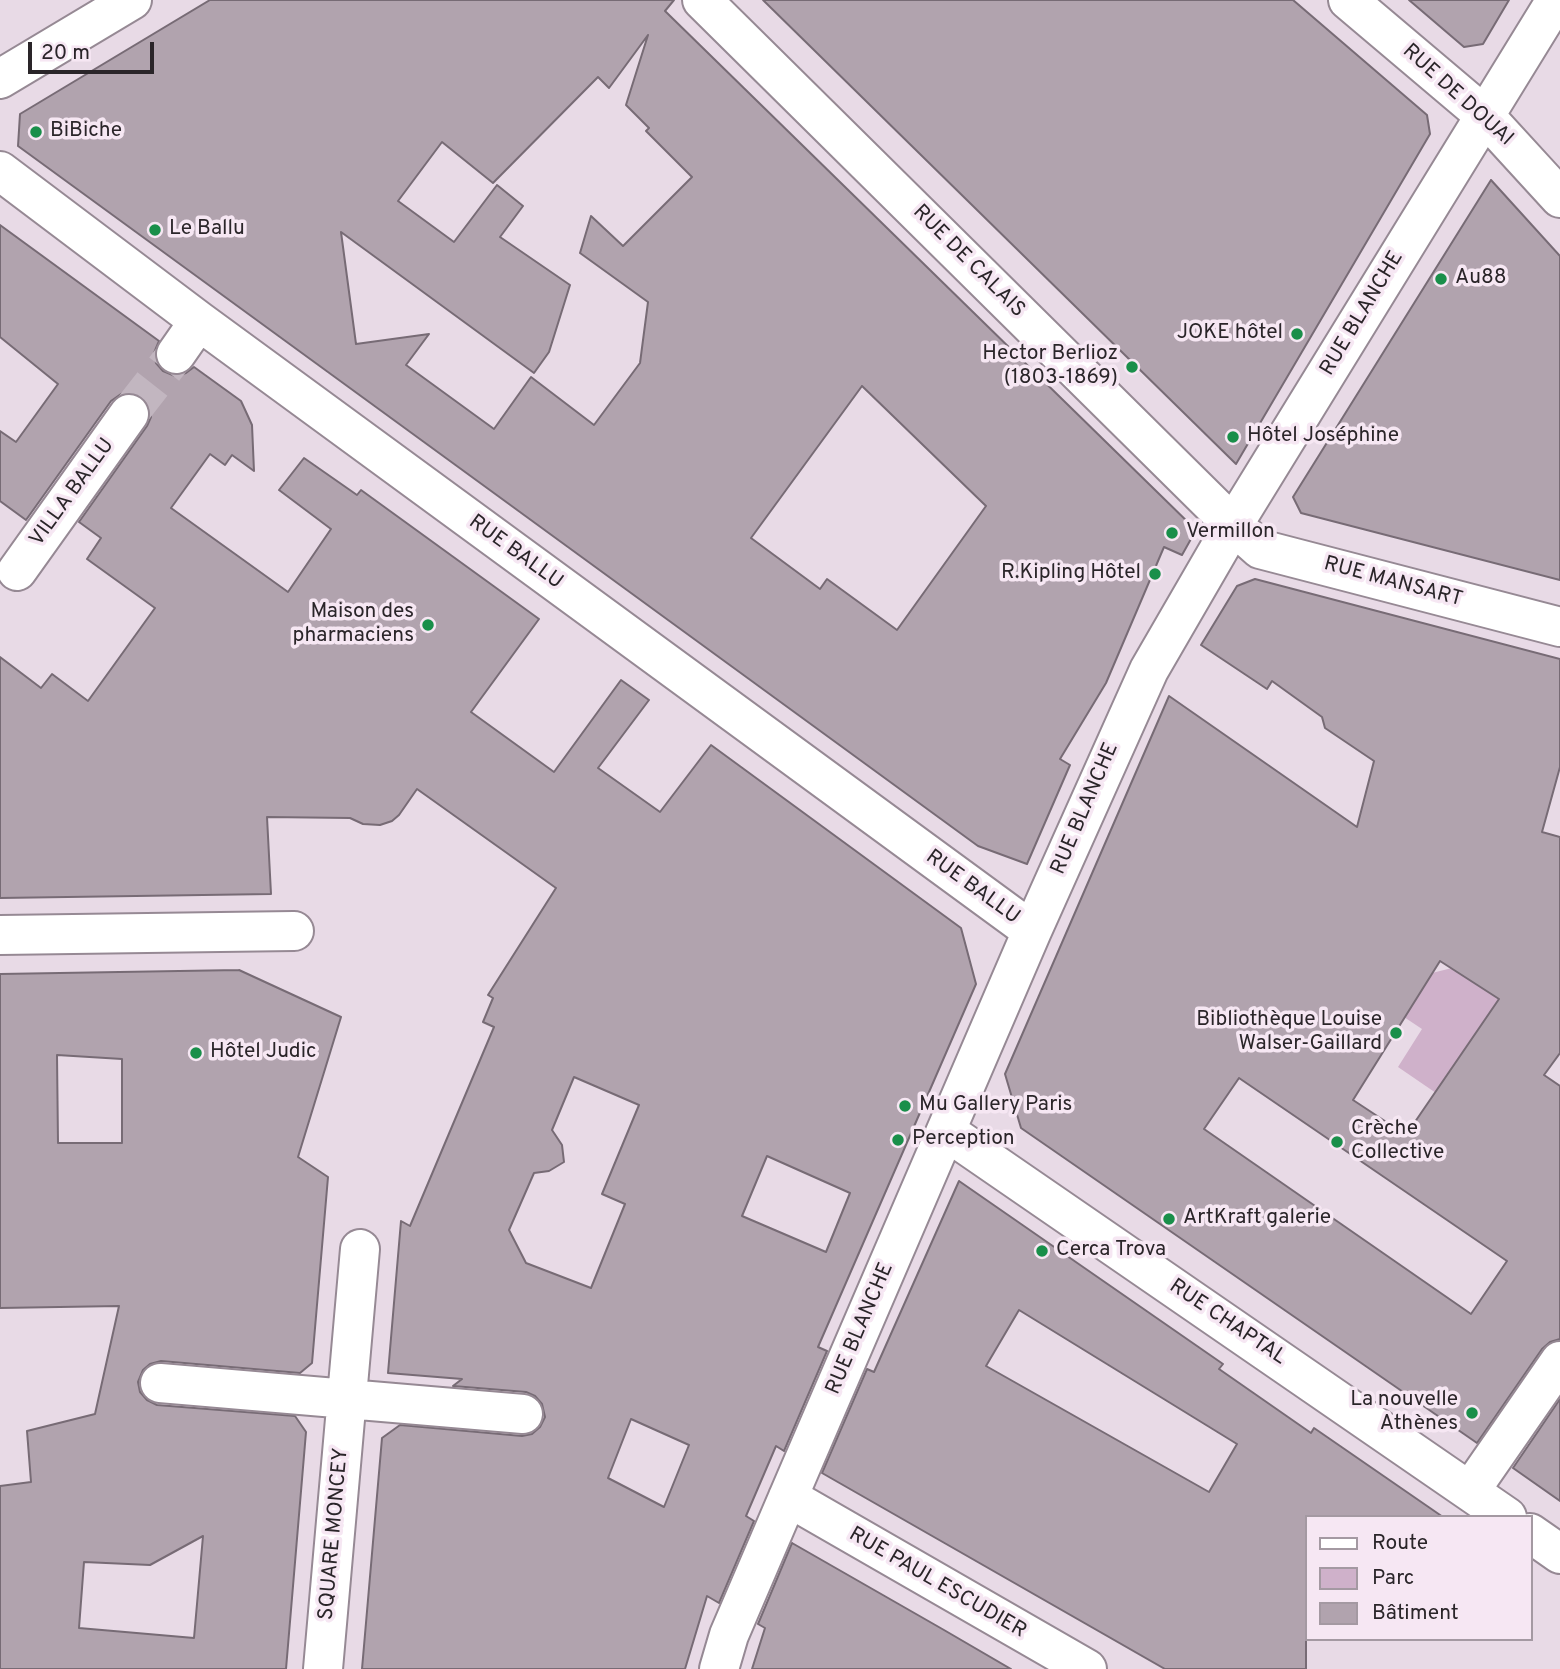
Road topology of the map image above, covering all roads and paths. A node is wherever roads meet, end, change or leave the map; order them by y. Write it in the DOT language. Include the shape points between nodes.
graph roads {
  1 [pos="132,0"];
  2 [pos="702,0"];
  3 [pos="1348,0"];
  4 [pos="1556,0"];
  5 [pos="0,79"];
  6 [pos="1484,115"];
  7 [pos="0,171"];
  8 [pos="1560,198"];
  9 [pos="199,321"];
  10 [pos="176,354"];
  11 [pos="130,414"];
  12 [pos="1233,525"];
  13 [pos="17,571"];
  14 [pos="1560,627"];
  15 [pos="294,931"];
  16 [pos="1032,931"];
  17 [pos="0,935"];
  18 [pos="946,1131"];
  19 [pos="360,1249"];
  20 [pos="1560,1361"];
  21 [pos="160,1383"];
  22 [pos="347,1399"];
  23 [pos="523,1414"];
  24 [pos="1470,1491"];
  25 [pos="788,1497"];
  26 [pos="1504,1515"];
  27 [pos="1532,1534"];
  28 [pos="1560,1554"];
  29 [pos="323,1669"];
  30 [pos="719,1669"];
  31 [pos="1087,1669"];
  1 -- 5 [label="street"];
  2 -- 12 [label="street, RUE DE CALAIS"];
  3 -- 6 [label="street, RUE DE DOUAI"];
  4 -- 6 [label="street, RUE BLANCHE"];
  6 -- 8 [label="street, RUE DE DOUAI"];
  6 -- 12 [label="street, RUE BLANCHE"];
  7 -- 9 [label="street, RUE BALLU"];
  9 -- 10 [label="street"];
  9 -- 16 [label="street, RUE BALLU"];
  11 -- 13 [label="street, VILLA BALLU"];
  12 -- 14 [label="street, RUE MANSART" via="1260,549"];
  12 -- 16 [label="street, RUE BLANCHE" via="1149,670"];
  15 -- 17 [label="street"];
  16 -- 18 [label="street, RUE BLANCHE"];
  18 -- 24 [label="street, RUE CHAPTAL"];
  18 -- 25 [label="street, RUE BLANCHE"];
  19 -- 22 [label="street, SQUARE MONCEY"];
  20 -- 24 [label="street"];
  21 -- 22 [label="street"];
  22 -- 23 [label="street"];
  22 -- 29 [label="street, SQUARE MONCEY"];
  24 -- 26 [label="street, RUE CHAPTAL"];
  25 -- 30 [label="street, RUE BLANCHE"];
  25 -- 31 [label="street, RUE PAUL ESCUDIER"];
  27 -- 28 [label="street"];
}
